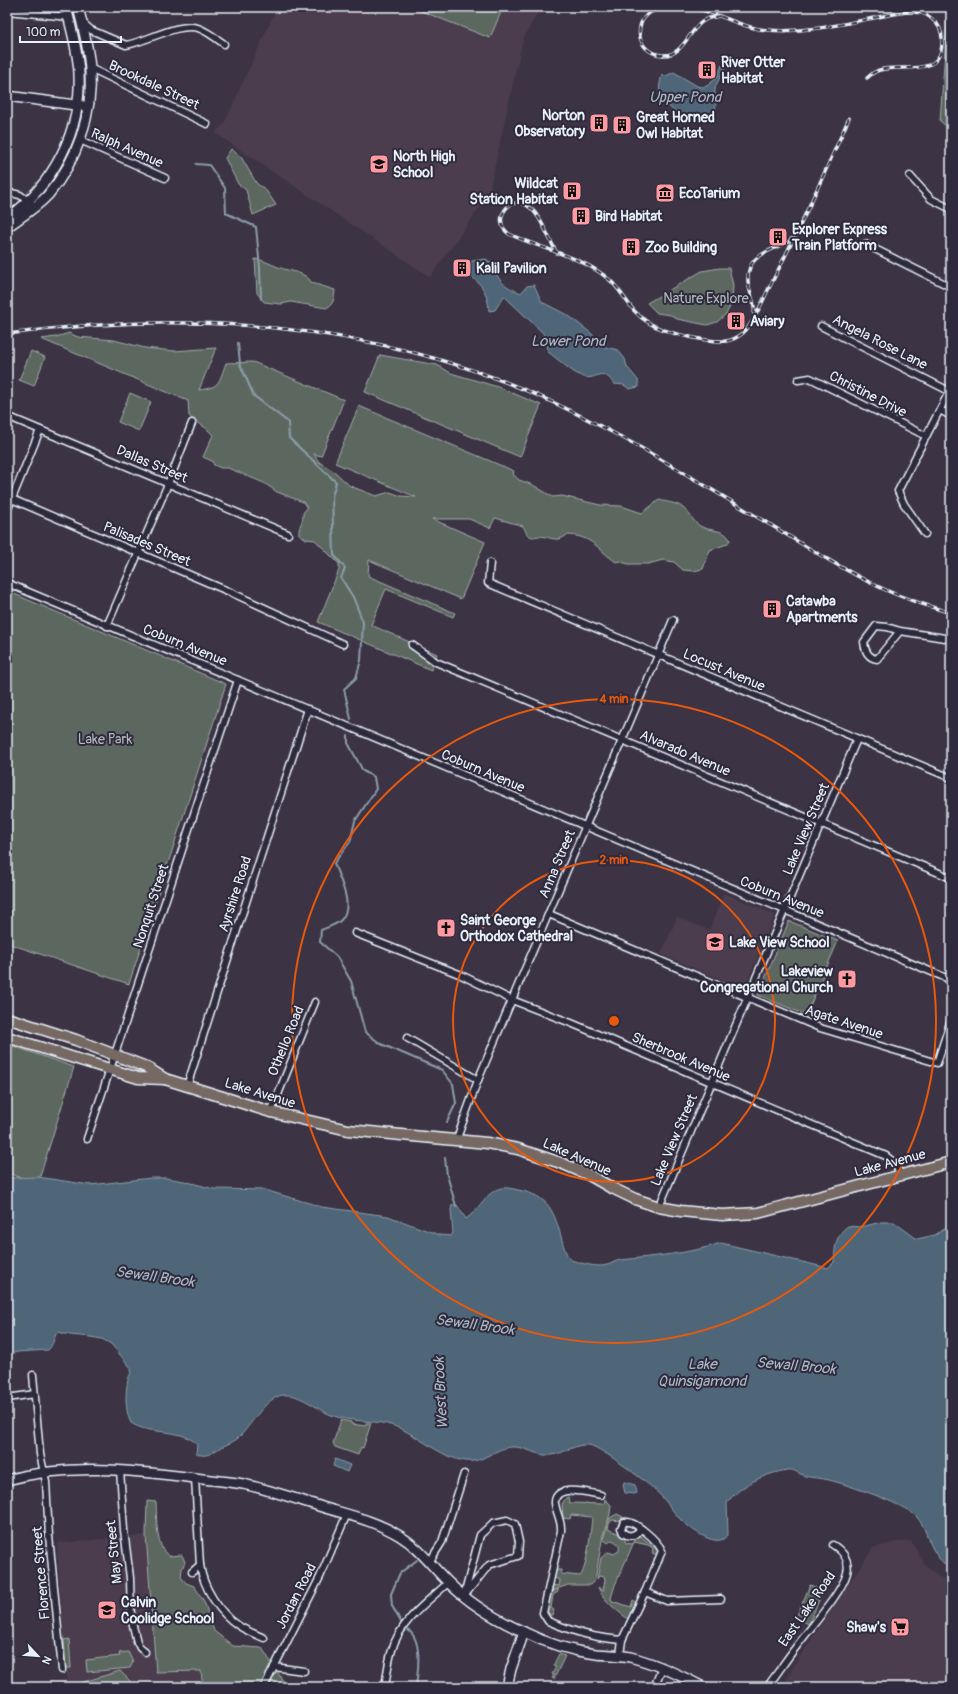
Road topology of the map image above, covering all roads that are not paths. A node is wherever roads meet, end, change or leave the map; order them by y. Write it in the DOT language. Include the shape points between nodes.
graph roads {
  1 [pos="66,7"];
  2 [pos="78,7"];
  3 [pos="7,11"];
  4 [pos="69,17"];
  5 [pos="82,22"];
  6 [pos="224,44"];
  7 [pos="90,68"];
  8 [pos="7,96"];
  9 [pos="77,106"];
  10 [pos="88,107"];
  11 [pos="207,124"];
  12 [pos="80,140"];
  13 [pos="910,176"];
  14 [pos="165,178"];
  15 [pos="7,192"];
  16 [pos="32,204"];
  17 [pos="951,209"];
  18 [pos="7,219"];
  19 [pos="7,227"];
  20 [pos="866,244"];
  21 [pos="951,287"];
  22 [pos="821,326"];
  23 [pos="798,380"];
  24 [pos="950,390"];
  25 [pos="940,410"];
  26 [pos="7,416"];
  27 [pos="951,416"];
  28 [pos="192,423"];
  29 [pos="40,430"];
  30 [pos="926,436"];
  31 [pos="168,484"];
  32 [pos="10,498"];
  33 [pos="7,511"];
  34 [pos="288,534"];
  35 [pos="925,534"];
  36 [pos="138,554"];
  37 [pos="490,562"];
  38 [pos="7,583"];
  39 [pos="673,620"];
  40 [pos="107,626"];
  41 [pos="900,631"];
  42 [pos="951,639"];
  43 [pos="343,644"];
  44 [pos="412,645"];
  45 [pos="658,655"];
  46 [pos="238,680"];
  47 [pos="308,709"];
  48 [pos="857,739"];
  49 [pos="621,740"];
  50 [pos="951,778"];
  51 [pos="821,824"];
  52 [pos="586,826"];
  53 [pos="951,878"];
  54 [pos="784,910"];
  55 [pos="549,914"];
  56 [pos="355,933"];
  57 [pos="951,980"];
  58 [pos="746,998"];
  59 [pos="512,1000"];
  60 [pos="315,1002"];
  61 [pos="7,1018"];
  62 [pos="951,1020"];
  63 [pos="7,1037"];
  64 [pos="407,1038"];
  65 [pos="114,1056"];
  66 [pos="110,1069"];
  67 [pos="165,1079"];
  68 [pos="478,1080"];
  69 [pos="711,1083"];
  70 [pos="187,1086"];
  71 [pos="271,1112"];
  72 [pos="87,1138"];
  73 [pos="456,1141"];
  74 [pos="951,1162"];
  75 [pos="900,1176"];
  76 [pos="659,1206"];
  77 [pos="33,1375"];
  78 [pos="35,1394"];
  79 [pos="7,1398"];
  80 [pos="120,1470"];
  81 [pos="45,1473"];
  82 [pos="464,1474"];
  83 [pos="195,1478"];
  84 [pos="7,1480"];
  85 [pos="601,1495"];
  86 [pos="347,1514"];
  87 [pos="641,1529"];
  88 [pos="833,1545"];
  89 [pos="430,1561"];
  90 [pos="200,1565"];
  91 [pos="192,1572"];
  92 [pos="448,1583"];
  93 [pos="645,1592"];
  94 [pos="464,1596"];
  95 [pos="721,1598"];
  96 [pos="524,1632"];
  97 [pos="264,1638"];
  98 [pos="622,1640"];
  99 [pos="145,1652"];
  100 [pos="620,1655"];
  101 [pos="274,1667"];
  102 [pos="662,1668"];
  103 [pos="62,1670"];
  104 [pos="304,1671"];
  105 [pos="264,1687"];
  106 [pos="385,1687"];
  107 [pos="507,1687"];
  108 [pos="654,1687"];
  109 [pos="703,1687"];
  110 [pos="767,1687"];
  1 -- 4 [label="main road"];
  2 -- 5 [label="main road"];
  3 -- 4 [label="street"];
  4 -- 9 [label="main road" via="79,72"];
  5 -- 6 [label="street" via="91,30 126,45 191,27 207,32"];
  5 -- 7 [label="main road"];
  7 -- 10 [label="main road"];
  7 -- 11 [label="street, Brookdale Street"];
  8 -- 9 [label="main road"];
  9 -- 10 [label="main road"];
  9 -- 16 [label="main road" via="62,155"];
  10 -- 12 [label="main road"];
  12 -- 14 [label="street, Ralph Avenue"];
  12 -- 16 [label="main road" via="61,178 47,196"];
  13 -- 17 [label="street" via="932,199"];
  15 -- 16 [label="street" via="20,195"];
  16 -- 18 [label="main road"];
  16 -- 19 [label="main road"];
  20 -- 21 [label="street"];
  22 -- 24 [label="street, Angela Rose Lane"];
  23 -- 30 [label="street, Christine Drive" via="810,378"];
  24 -- 25 [label="street"];
  25 -- 27 [label="street"];
  25 -- 30 [label="street"];
  26 -- 29 [label="street, Dallas Street"];
  28 -- 31 [label="street"];
  29 -- 31 [label="street, Dallas Street"];
  29 -- 32 [label="street"];
  30 -- 35 [label="street" via="898,491"];
  31 -- 34 [label="street, Dallas Street"];
  31 -- 36 [label="street"];
  32 -- 33 [label="street"];
  32 -- 36 [label="street, Palisades Street"];
  36 -- 40 [label="street"];
  36 -- 43 [label="street, Palisades Street" via="230,592"];
  37 -- 45 [label="street, Locust Avenue" via="488,583"];
  38 -- 40 [label="street, Coburn Avenue"];
  39 -- 45 [label="street, Anna Street"];
  40 -- 46 [label="street, Coburn Avenue"];
  41 -- 41 [label="street" via="878,659 869,656 864,642 876,626"];
  41 -- 42 [label="street"];
  44 -- 49 [label="street, Alvarado Avenue" via="436,662"];
  45 -- 48 [label="street, Locust Avenue"];
  45 -- 49 [label="street, Anna Street"];
  46 -- 47 [label="street, Coburn Avenue"];
  46 -- 65 [label="street, Nonquit Street"];
  47 -- 52 [label="street, Coburn Avenue" via="442,768"];
  47 -- 70 [label="street, Ayrshire Road"];
  48 -- 50 [label="street, Locust Avenue"];
  48 -- 51 [label="street, Lake View Street"];
  49 -- 51 [label="street, Alvarado Avenue"];
  49 -- 52 [label="street, Anna Street"];
  51 -- 53 [label="street, Alvarado Avenue"];
  51 -- 54 [label="street, Lake View Street"];
  52 -- 54 [label="street, Coburn Avenue"];
  52 -- 55 [label="street, Anna Street"];
  54 -- 57 [label="street, Coburn Avenue"];
  54 -- 58 [label="street, Lake View Street"];
  55 -- 58 [label="street, Agate Avenue"];
  55 -- 59 [label="street, Anna Street"];
  56 -- 59 [label="street, Sherbrook Avenue" via="459,974"];
  58 -- 62 [label="street, Agate Avenue" via="820,1028 937,1063"];
  58 -- 69 [label="street, Lake View Street"];
  59 -- 68 [label="street, Anna Street"];
  59 -- 69 [label="street, Sherbrook Avenue"];
  60 -- 71 [label="street, Othello Road"];
  61 -- 65 [label="main road, Lake Avenue" via="76,1040"];
  63 -- 66 [label="main road, Lake Avenue"];
  64 -- 68 [label="street"];
  65 -- 66 [label="street, Nonquit Street"];
  65 -- 67 [label="main road, Lake Avenue" via="146,1067"];
  66 -- 67 [label="main road, Lake Avenue" via="138,1078"];
  66 -- 72 [label="street, Nonquit Street"];
  67 -- 70 [label="main road, Lake Avenue"];
  68 -- 73 [label="street, Anna Street"];
  69 -- 75 [label="street, Sherbrook Avenue" via="886,1156 896,1164"];
  69 -- 76 [label="street, Lake View Street"];
  70 -- 71 [label="main road, Lake Avenue"];
  71 -- 73 [label="main road, Lake Avenue" via="348,1130"];
  73 -- 76 [label="main road, Lake Avenue" via="507,1147 540,1155 589,1175 630,1196"];
  74 -- 75 [label="main road, Lake Avenue"];
  75 -- 76 [label="main road, Lake Avenue" via="746,1214 712,1215"];
  77 -- 78 [label="street, Florence Street"];
  78 -- 79 [label="street"];
  78 -- 81 [label="street, Florence Street" via="40,1454"];
  80 -- 81 [label="main road"];
  80 -- 83 [label="main road"];
  80 -- 99 [label="street, May Street" via="130,1578 130,1618 136,1640"];
  81 -- 84 [label="main road"];
  81 -- 103 [label="street, Florence Street"];
  82 -- 89 [label="street" via="442,1542"];
  83 -- 86 [label="main road" via="245,1485"];
  83 -- 90 [label="street"];
  85 -- 98 [label="street" via="570,1490 557,1497 561,1531 543,1612 548,1621 570,1630 599,1638"];
  86 -- 89 [label="main road" via="394,1532"];
  86 -- 101 [label="street, Jordan Road" via="323,1571"];
  87 -- 93 [label="street" via="662,1551"];
  88 -- 110 [label="street, East Lake Road" via="846,1558 845,1578 819,1618"];
  89 -- 92 [label="main road"];
  90 -- 91 [label="street"];
  90 -- 97 [label="street" via="205,1584 227,1616 238,1625"];
  92 -- 94 [label="main road"];
  92 -- 106 [label="street" via="412,1615 400,1631 392,1651"];
  93 -- 95 [label="street" via="667,1601"];
  93 -- 98 [label="street"];
  94 -- 94 [label="street" via="480,1535 493,1523 507,1520 515,1524 519,1542 518,1556 489,1565"];
  94 -- 96 [label="main road"];
  96 -- 100 [label="main road" via="578,1651"];
  96 -- 107 [label="main road"];
  98 -- 100 [label="street"];
  100 -- 102 [label="main road"];
  101 -- 104 [label="street"];
  101 -- 105 [label="street, Jordan Road"];
  102 -- 108 [label="street"];
  102 -- 109 [label="main road"];
}
